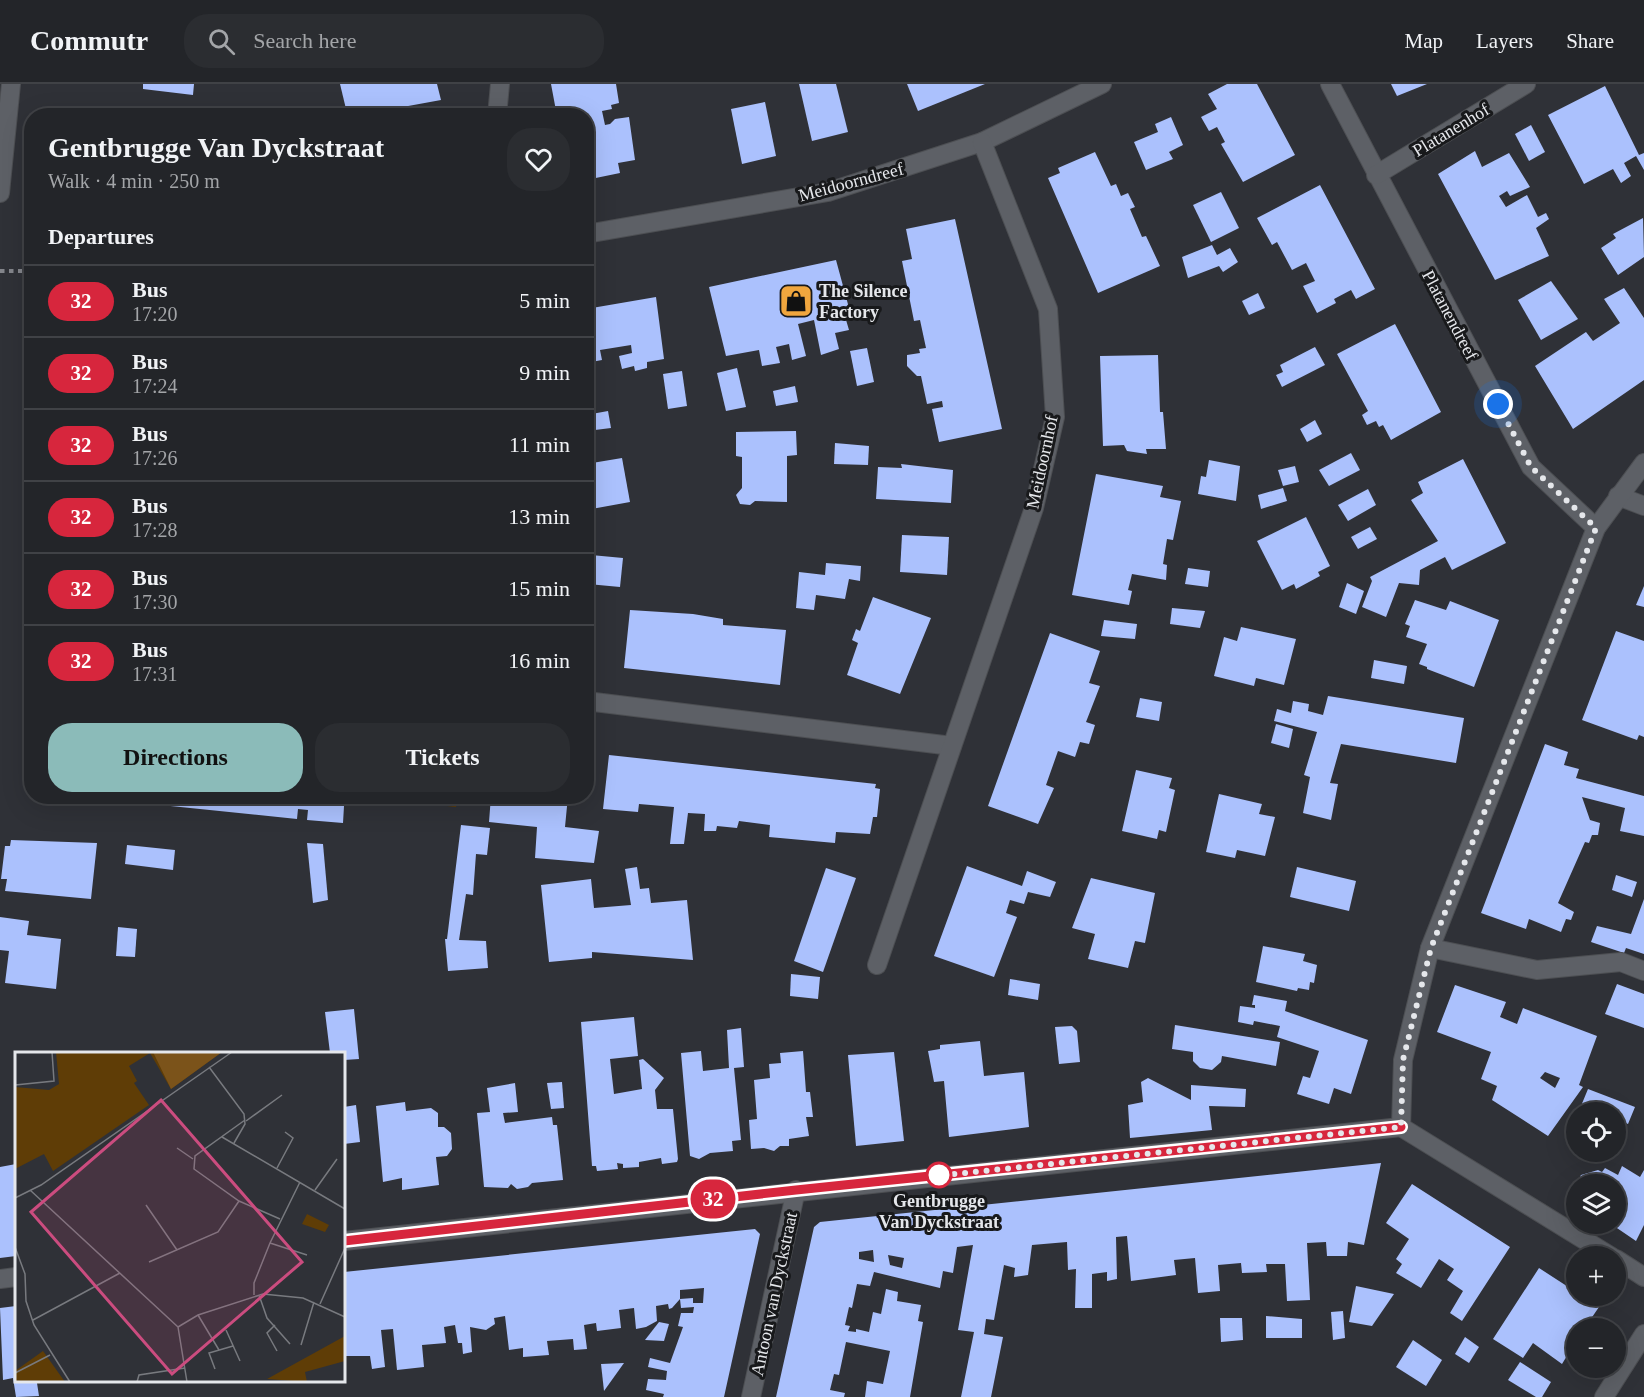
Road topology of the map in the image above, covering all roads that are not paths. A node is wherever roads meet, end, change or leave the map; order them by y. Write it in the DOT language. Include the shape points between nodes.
graph roads {
  1 [pos="11,84"];
  2 [pos="500,84"];
  3 [pos="1102,84"];
  4 [pos="1330,84"];
  5 [pos="1526,84"];
  6 [pos="498,108"];
  7 [pos="982,142"];
  8 [pos="1376,175"];
  9 [pos="0,193"];
  10 [pos="594,233"];
  11 [pos="1644,464"];
  12 [pos="1618,496"];
  13 [pos="1644,506"];
  14 [pos="1596,528"];
  15 [pos="594,702"];
  16 [pos="952,746"];
  17 [pos="1431,948"];
  18 [pos="877,965"];
  19 [pos="1644,970"];
  20 [pos="1401,1127"];
  21 [pos="796,1190"];
  22 [pos="345,1241"];
  23 [pos="1594,1246"];
  24 [pos="1626,1266"];
  25 [pos="15,1277"];
  26 [pos="1644,1277"];
  27 [pos="0,1279"];
  28 [pos="1644,1334"];
  29 [pos="751,1397"];
  30 [pos="1604,1397"];
  1 -- 9 [label="street"];
  2 -- 6 [label="street"];
  3 -- 7 [label="street, Meidoorndreef"];
  4 -- 8 [label="street, Platanendreef"];
  5 -- 8 [label="street, Platanenhof"];
  7 -- 10 [label="street, Meidoorndreef" via="828,192"];
  7 -- 16 [label="street, Meidoornhof" via="1048,309 1055,417 1034,508"];
  8 -- 14 [label="street, Platanendreef" via="1531,467"];
  11 -- 12 [label="street"];
  12 -- 13 [label="street"];
  12 -- 14 [label="street"];
  14 -- 17 [label="street"];
  15 -- 16 [label="street"];
  16 -- 18 [label="street, Meidoornhof"];
  17 -- 19 [label="street" via="1537,970 1621,962"];
  17 -- 20 [label="street" via="1403,1060"];
  20 -- 21 [label="street"];
  20 -- 23 [label="street"];
  21 -- 22 [label="street"];
  21 -- 29 [label="street, Antoon van Dyckstraat"];
  24 -- 26 [label="street"];
  25 -- 27 [label="street"];
  28 -- 30 [label="street"];
}
